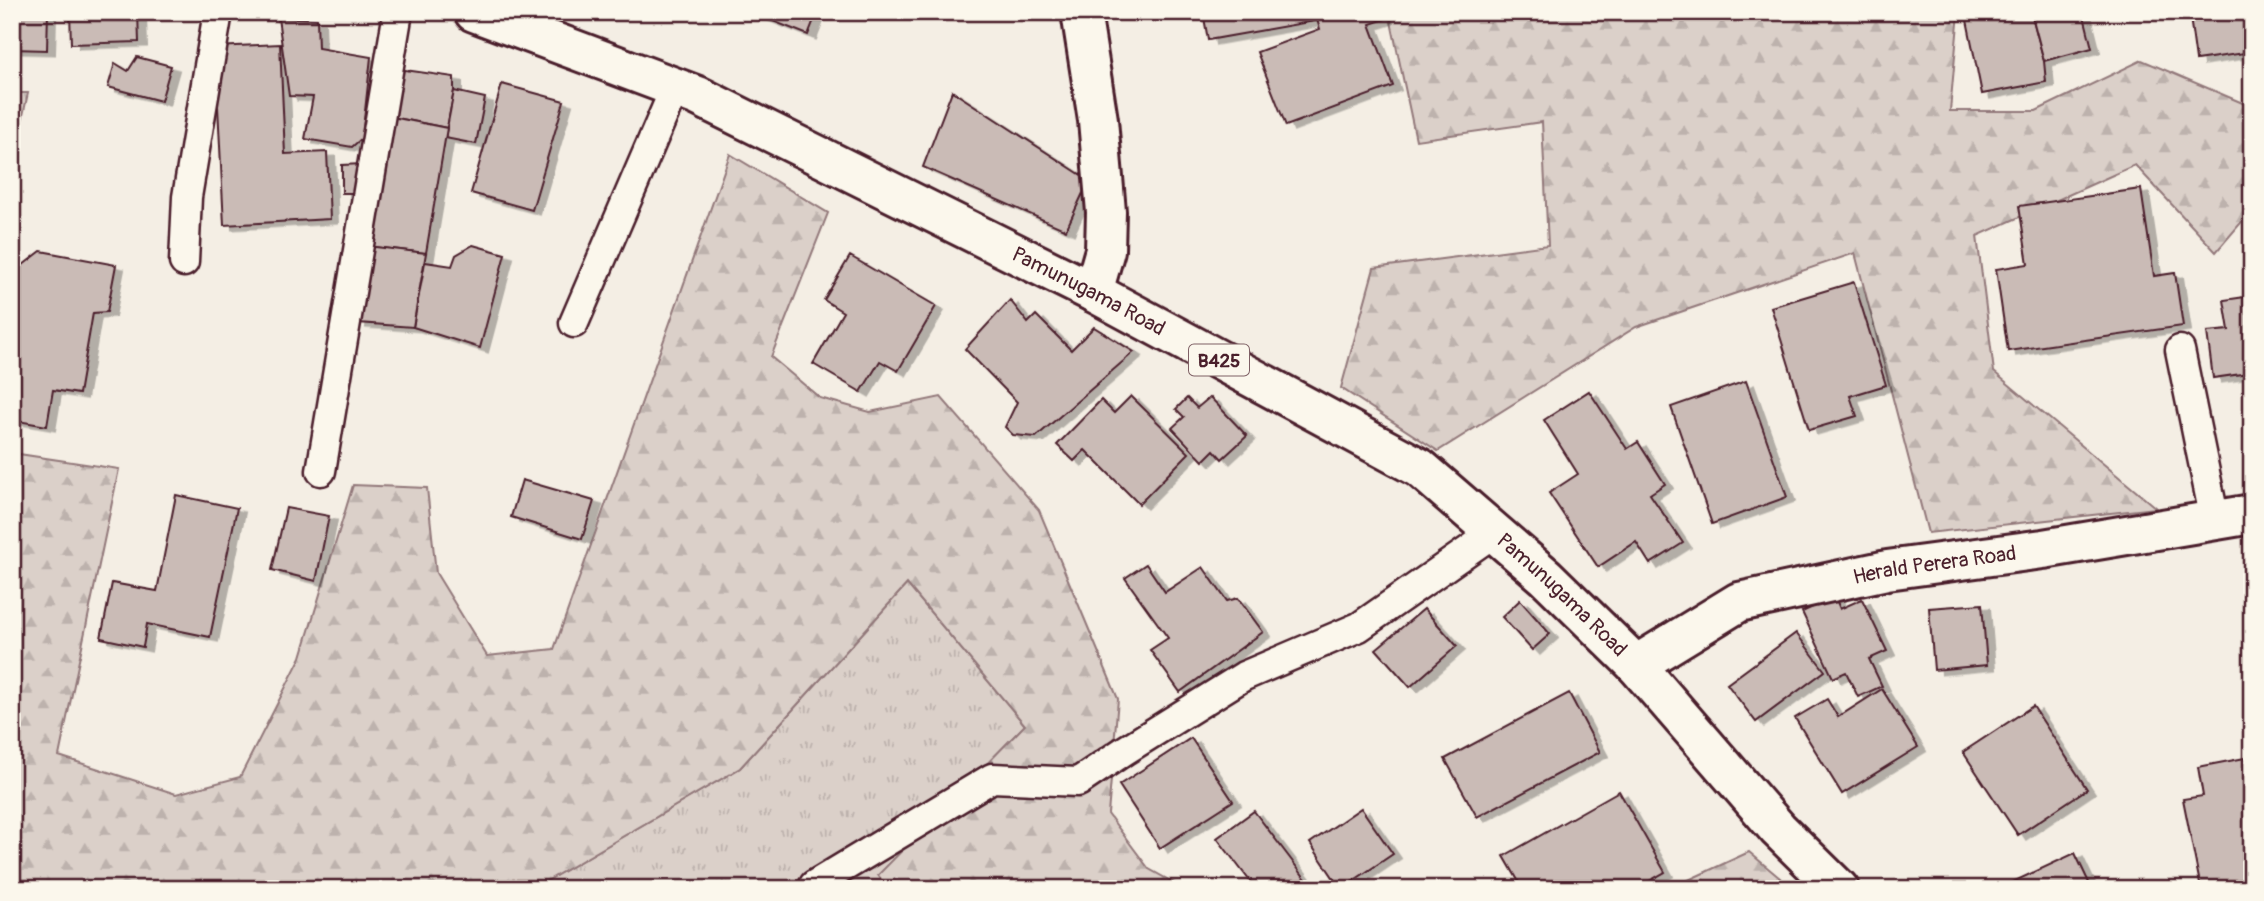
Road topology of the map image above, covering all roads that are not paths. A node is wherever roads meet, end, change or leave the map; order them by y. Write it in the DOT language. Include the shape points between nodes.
graph roads {
  1 [pos="218,12"];
  2 [pos="398,12"];
  3 [pos="474,12"];
  4 [pos="1081,12"];
  5 [pos="675,88"];
  6 [pos="184,262"];
  7 [pos="1093,292"];
  8 [pos="574,323"];
  9 [pos="2179,350"];
  10 [pos="321,471"];
  11 [pos="2239,514"];
  12 [pos="1494,532"];
  13 [pos="1636,665"];
  14 [pos="814,886"];
  15 [pos="1839,889"];
  1 -- 6 [label="lane" via="187,197"];
  2 -- 10 [label="lane"];
  3 -- 5 [label="main road, Pamunugama Road / B425"];
  4 -- 7 [label="main road" via="1107,212 1105,250"];
  5 -- 7 [label="main road, Pamunugama Road / B425"];
  5 -- 8 [label="lane"];
  7 -- 12 [label="main road, Pamunugama Road / B425" via="1420,468"];
  9 -- 11 [label="lane"];
  11 -- 13 [label="main road, Herald Perera Road" via="2043,549 1887,570 1739,602"];
  12 -- 13 [label="main road, Pamunugama Road / B425"];
  12 -- 14 [label="lane" via="1359,627 1244,676 1079,782 992,778"];
  13 -- 15 [label="main road, Pamunugama Road / B425" via="1779,829"];
}
